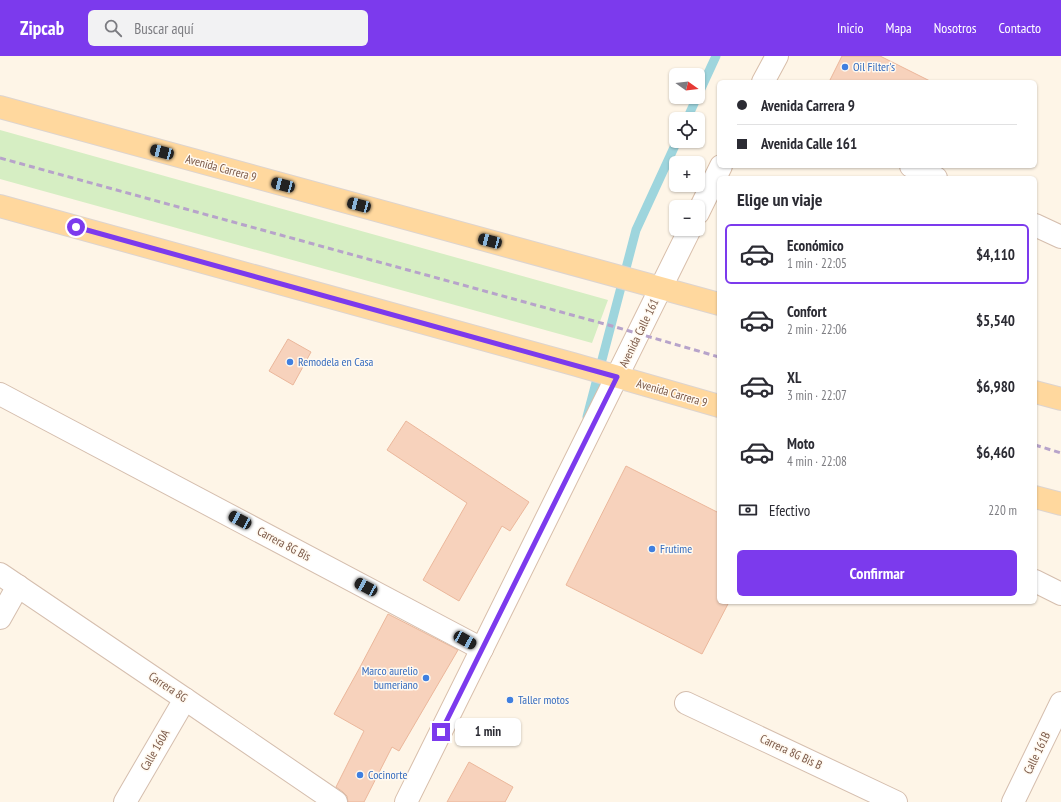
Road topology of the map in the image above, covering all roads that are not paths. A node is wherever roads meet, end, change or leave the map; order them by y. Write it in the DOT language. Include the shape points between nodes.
graph roads {
  1 [pos="777,56"];
  2 [pos="764,80"];
  3 [pos="0,107"];
  4 [pos="720,168"];
  5 [pos="915,168"];
  6 [pos="932,176"];
  7 [pos="704,200"];
  8 [pos="0,206"];
  9 [pos="1037,226"];
  10 [pos="687,236"];
  11 [pos="1061,238"];
  12 [pos="661,288"];
  13 [pos="717,303"];
  14 [pos="617,377"];
  15 [pos="1037,393"];
  16 [pos="0,394"];
  17 [pos="1061,399"];
  18 [pos="717,405"];
  19 [pos="1037,498"];
  20 [pos="1061,504"];
  21 [pos="0,574"];
  22 [pos="1037,582"];
  23 [pos="18,586"];
  24 [pos="1061,594"];
  25 [pos="0,618"];
  26 [pos="482,649"];
  27 [pos="185,699"];
  28 [pos="686,702"];
  29 [pos="1061,703"];
  30 [pos="125,802"];
  31 [pos="336,802"];
  32 [pos="406,802"];
  33 [pos="896,802"];
  34 [pos="1013,802"];
  1 -- 2 [label="street"];
  3 -- 12 [label="main road, Avenida Carrera 9"];
  4 -- 7 [label="street"];
  5 -- 6 [label="street"];
  8 -- 14 [label="main road, Avenida Carrera 9"];
  9 -- 11 [label="street"];
  10 -- 12 [label="street, Avenida Calle 161"];
  12 -- 13 [label="main road, Avenida Carrera 9"];
  12 -- 14 [label="street, Avenida Calle 161"];
  14 -- 18 [label="main road, Avenida Carrera 9"];
  14 -- 26 [label="street, Avenida Calle 161"];
  15 -- 17 [label="main road"];
  16 -- 26 [label="street, Carrera 8G Bis"];
  19 -- 20 [label="main road"];
  21 -- 23 [label="street, Carrera 8G"];
  22 -- 24 [label="street"];
  23 -- 25 [label="street"];
  23 -- 27 [label="street, Carrera 8G"];
  26 -- 32 [label="street, Avenida Calle 161"];
  27 -- 30 [label="street, Calle 160A"];
  27 -- 31 [label="street, Carrera 8G"];
  28 -- 33 [label="street, Carrera 8G Bis B"];
  29 -- 34 [label="street, Calle 161B"];
}
